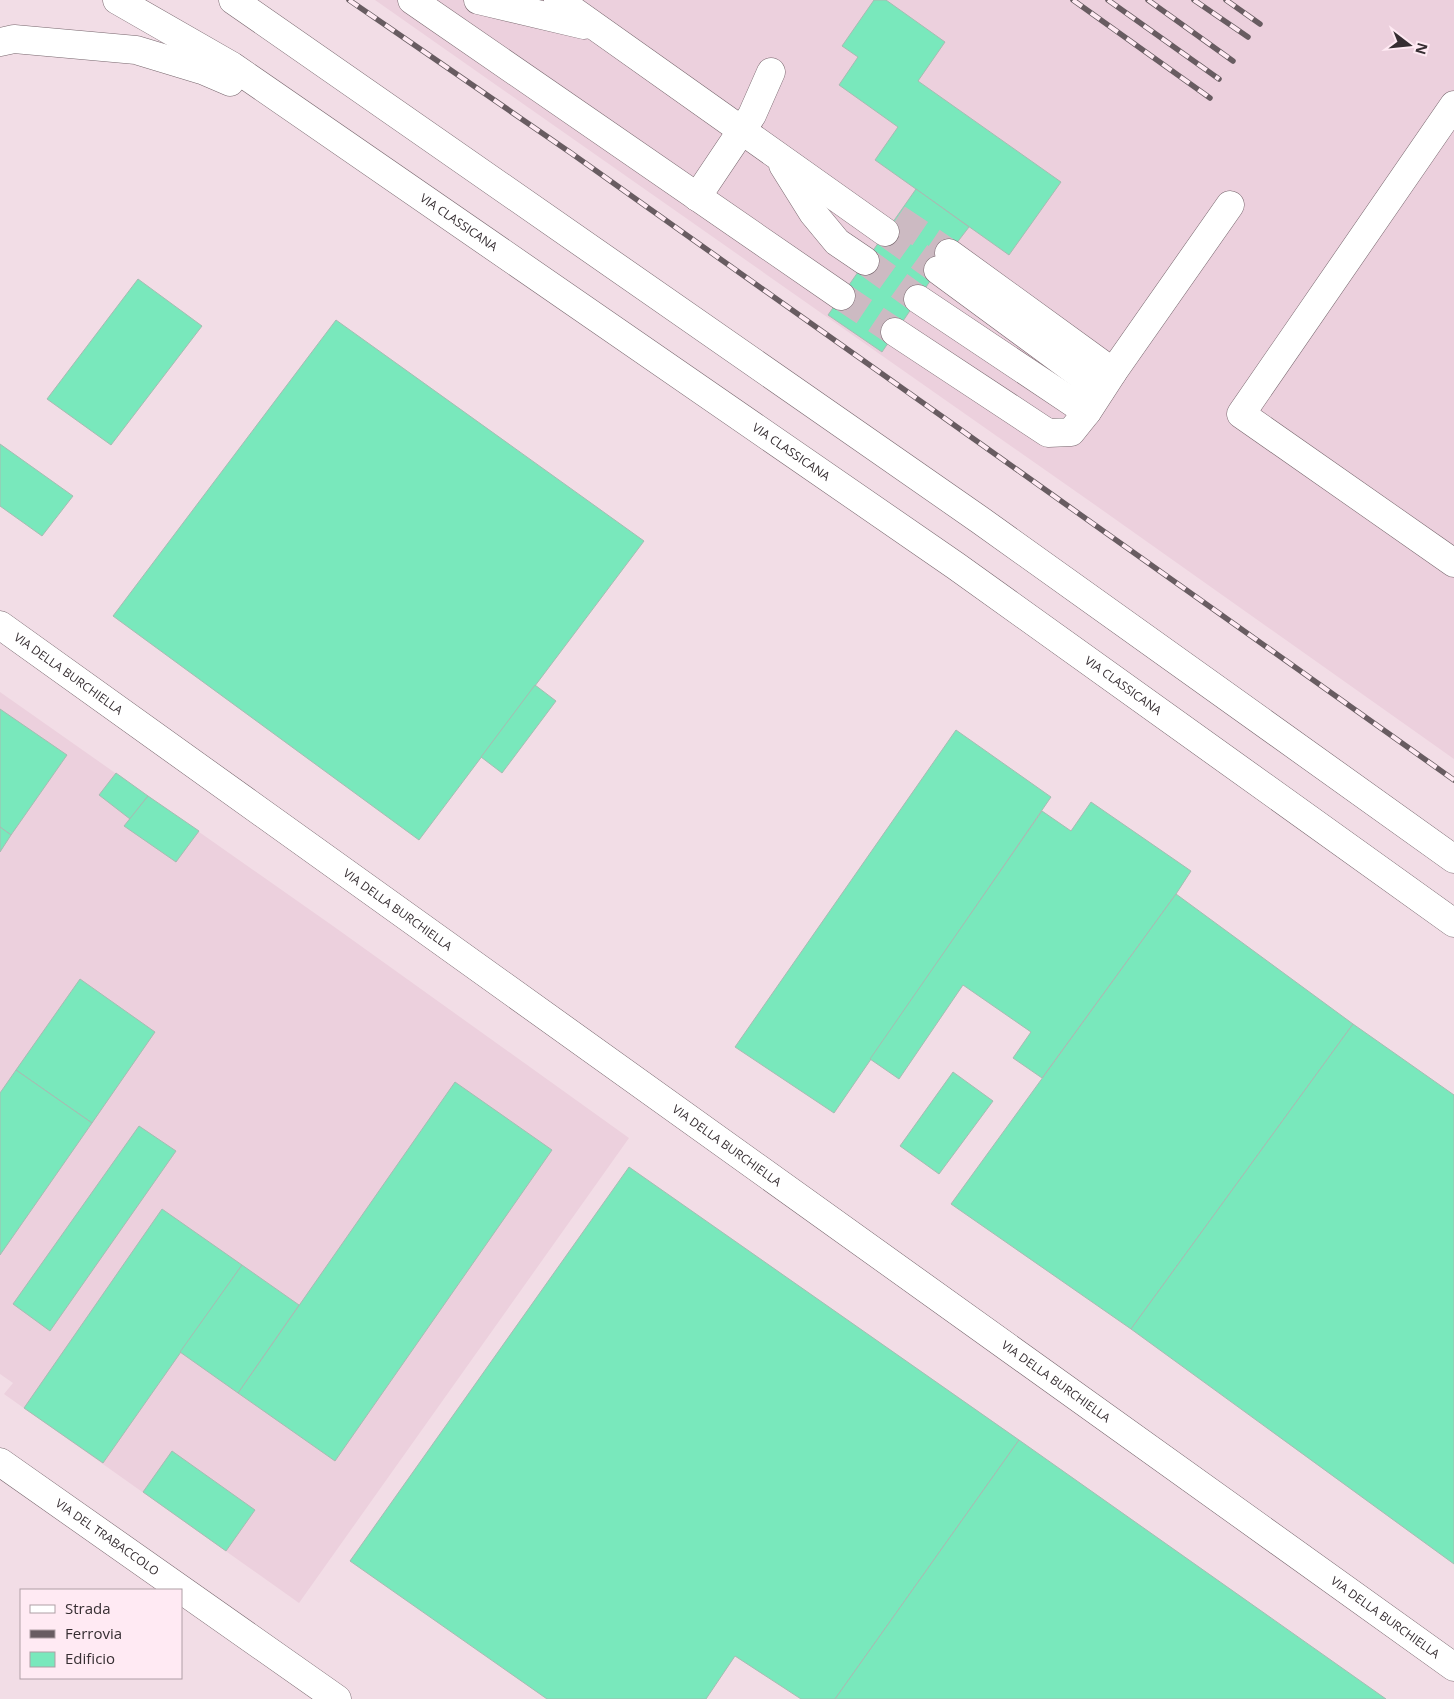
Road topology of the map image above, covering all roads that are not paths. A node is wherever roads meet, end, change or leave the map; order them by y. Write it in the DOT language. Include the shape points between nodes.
graph roads {
  1 [pos="117,0"];
  2 [pos="233,0"];
  3 [pos="412,0"];
  4 [pos="478,0"];
  5 [pos="564,1"];
  6 [pos="599,29"];
  7 [pos="0,42"];
  8 [pos="771,72"];
  9 [pos="1454,105"];
  10 [pos="294,109"];
  11 [pos="747,122"];
  12 [pos="776,153"];
  13 [pos="696,196"];
  14 [pos="1230,205"];
  15 [pos="865,261"];
  16 [pos="943,262"];
  17 [pos="841,296"];
  18 [pos="918,298"];
  19 [pos="895,332"];
  20 [pos="1100,391"];
  21 [pos="1454,563"];
  22 [pos="0,625"];
  23 [pos="1454,859"];
  24 [pos="1454,923"];
  25 [pos="0,1462"];
  26 [pos="181,1589"];
  27 [pos="182,1590"];
  28 [pos="1454,1667"];
  29 [pos="338,1699"];
  1 -- 10 [label="main road, VIA CLASSICANA" via="232,66"];
  2 -- 23 [label="main road" via="980,520"];
  3 -- 13 [label="main road"];
  4 -- 6 [label="main road"];
  5 -- 6 [label="main road"];
  5 -- 11 [label="main road"];
  6 -- 11 [label="main road"];
  7 -- 10 [label="main road" via="14,39 136,50 202,70"];
  8 -- 11 [label="main road"];
  9 -- 21 [label="main road" via="1241,414"];
  10 -- 24 [label="main road, VIA CLASSICANA" via="956,566"];
  11 -- 12 [label="main road"];
  11 -- 12 [label="main road" via="890,224"];
  11 -- 13 [label="main road"];
  12 -- 15 [label="main road" via="813,213 837,242"];
  13 -- 17 [label="main road"];
  14 -- 20 [label="main road"];
  16 -- 20 [label="main road"];
  18 -- 20 [label="main road"];
  19 -- 20 [label="main road" via="1048,433 1071,432"];
  22 -- 28 [label="main road, VIA DELLA BURCHIELLA"];
  25 -- 26 [label="main road, VIA DEL TRABACCOLO"];
  27 -- 29 [label="main road, VIA DEL TRABACCOLO"];
}
